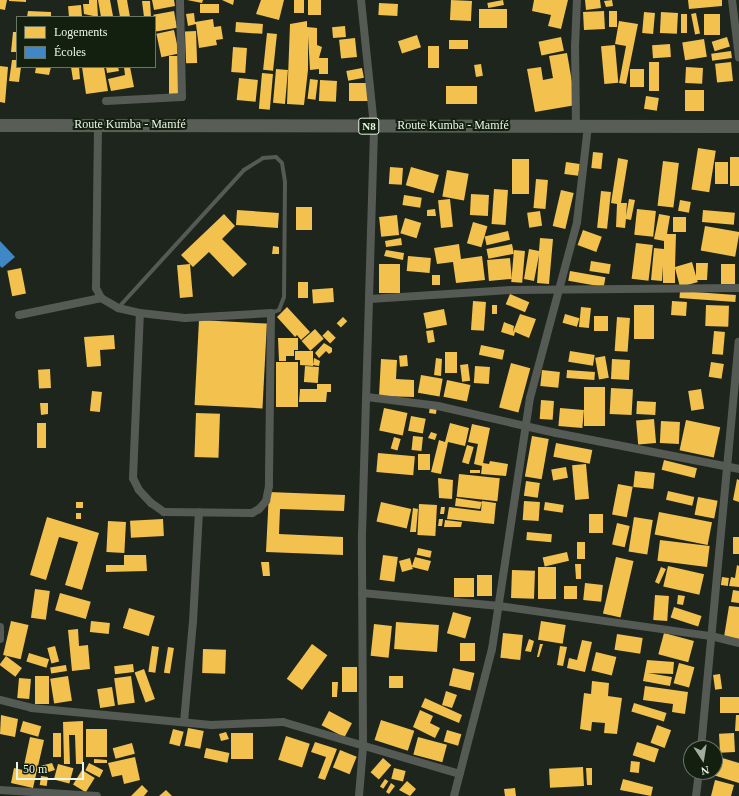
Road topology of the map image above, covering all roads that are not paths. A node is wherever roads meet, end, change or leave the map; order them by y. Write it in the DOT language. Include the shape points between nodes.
graph roads {
  1 [pos="180,0"];
  2 [pos="361,0"];
  3 [pos="577,0"];
  4 [pos="732,0"];
  5 [pos="739,58"];
  6 [pos="106,101"];
  7 [pos="0,125"];
  8 [pos="98,125"];
  9 [pos="374,126"];
  10 [pos="582,126"];
  11 [pos="739,126"];
  12 [pos="739,288"];
  13 [pos="558,291"];
  14 [pos="101,298"];
  15 [pos="370,300"];
  16 [pos="118,308"];
  17 [pos="140,313"];
  18 [pos="271,313"];
  19 [pos="19,315"];
  20 [pos="739,342"];
  21 [pos="367,397"];
  22 [pos="525,426"];
  23 [pos="728,467"];
  24 [pos="739,470"];
  25 [pos="199,512"];
  26 [pos="362,593"];
  27 [pos="499,606"];
  28 [pos="0,627"];
  29 [pos="711,636"];
  30 [pos="0,639"];
  31 [pos="739,643"];
  32 [pos="0,700"];
  33 [pos="184,722"];
  34 [pos="702,740"];
  35 [pos="363,747"];
  36 [pos="460,774"];
  37 [pos="697,780"];
  38 [pos="0,790"];
  39 [pos="97,796"];
  40 [pos="359,796"];
  41 [pos="454,796"];
  42 [pos="696,796"];
  1 -- 6 [label="street" via="182,97"];
  2 -- 9 [label="street"];
  3 -- 10 [label="street" via="575,47"];
  4 -- 5 [label="street"];
  7 -- 8 [label="highway, Route Kumba - Mamfé / N8"];
  8 -- 9 [label="highway, Route Kumba - Mamfé / N8"];
  8 -- 14 [label="street" via="96,288"];
  9 -- 10 [label="highway, Route Kumba - Mamfé / N8"];
  9 -- 15 [label="street"];
  10 -- 11 [label="highway, Route Kumba - Mamfé / N8"];
  10 -- 13 [label="street" via="577,222"];
  12 -- 13 [label="street"];
  13 -- 15 [label="street" via="511,290"];
  13 -- 22 [label="street"];
  14 -- 16 [label="street"];
  14 -- 19 [label="street"];
  15 -- 21 [label="street"];
  16 -- 17 [label="street"];
  16 -- 18 [label="lane" via="244,170 263,158 276,157 282,163 285,182 284,297 279,310"];
  17 -- 18 [label="street" via="185,318"];
  17 -- 25 [label="street" via="133,478 143,495 164,512"];
  18 -- 25 [label="street" via="272,401 269,486 266,501 260,509 252,513"];
  20 -- 23 [label="street"];
  21 -- 22 [label="street" via="438,406"];
  21 -- 26 [label="street"];
  22 -- 23 [label="street"];
  22 -- 27 [label="street"];
  23 -- 24 [label="street"];
  23 -- 29 [label="street"];
  25 -- 33 [label="street"];
  26 -- 27 [label="street"];
  26 -- 35 [label="street"];
  27 -- 29 [label="street"];
  27 -- 36 [label="street" via="492,649"];
  28 -- 30 [label="street"];
  29 -- 31 [label="street"];
  29 -- 34 [label="street"];
  32 -- 33 [label="street" via="31,708"];
  33 -- 35 [label="street" via="211,725 283,722"];
  35 -- 36 [label="street"];
  35 -- 40 [label="street"];
  36 -- 41 [label="street"];
  37 -- 42 [label="street"];
  38 -- 39 [label="street"];
}
